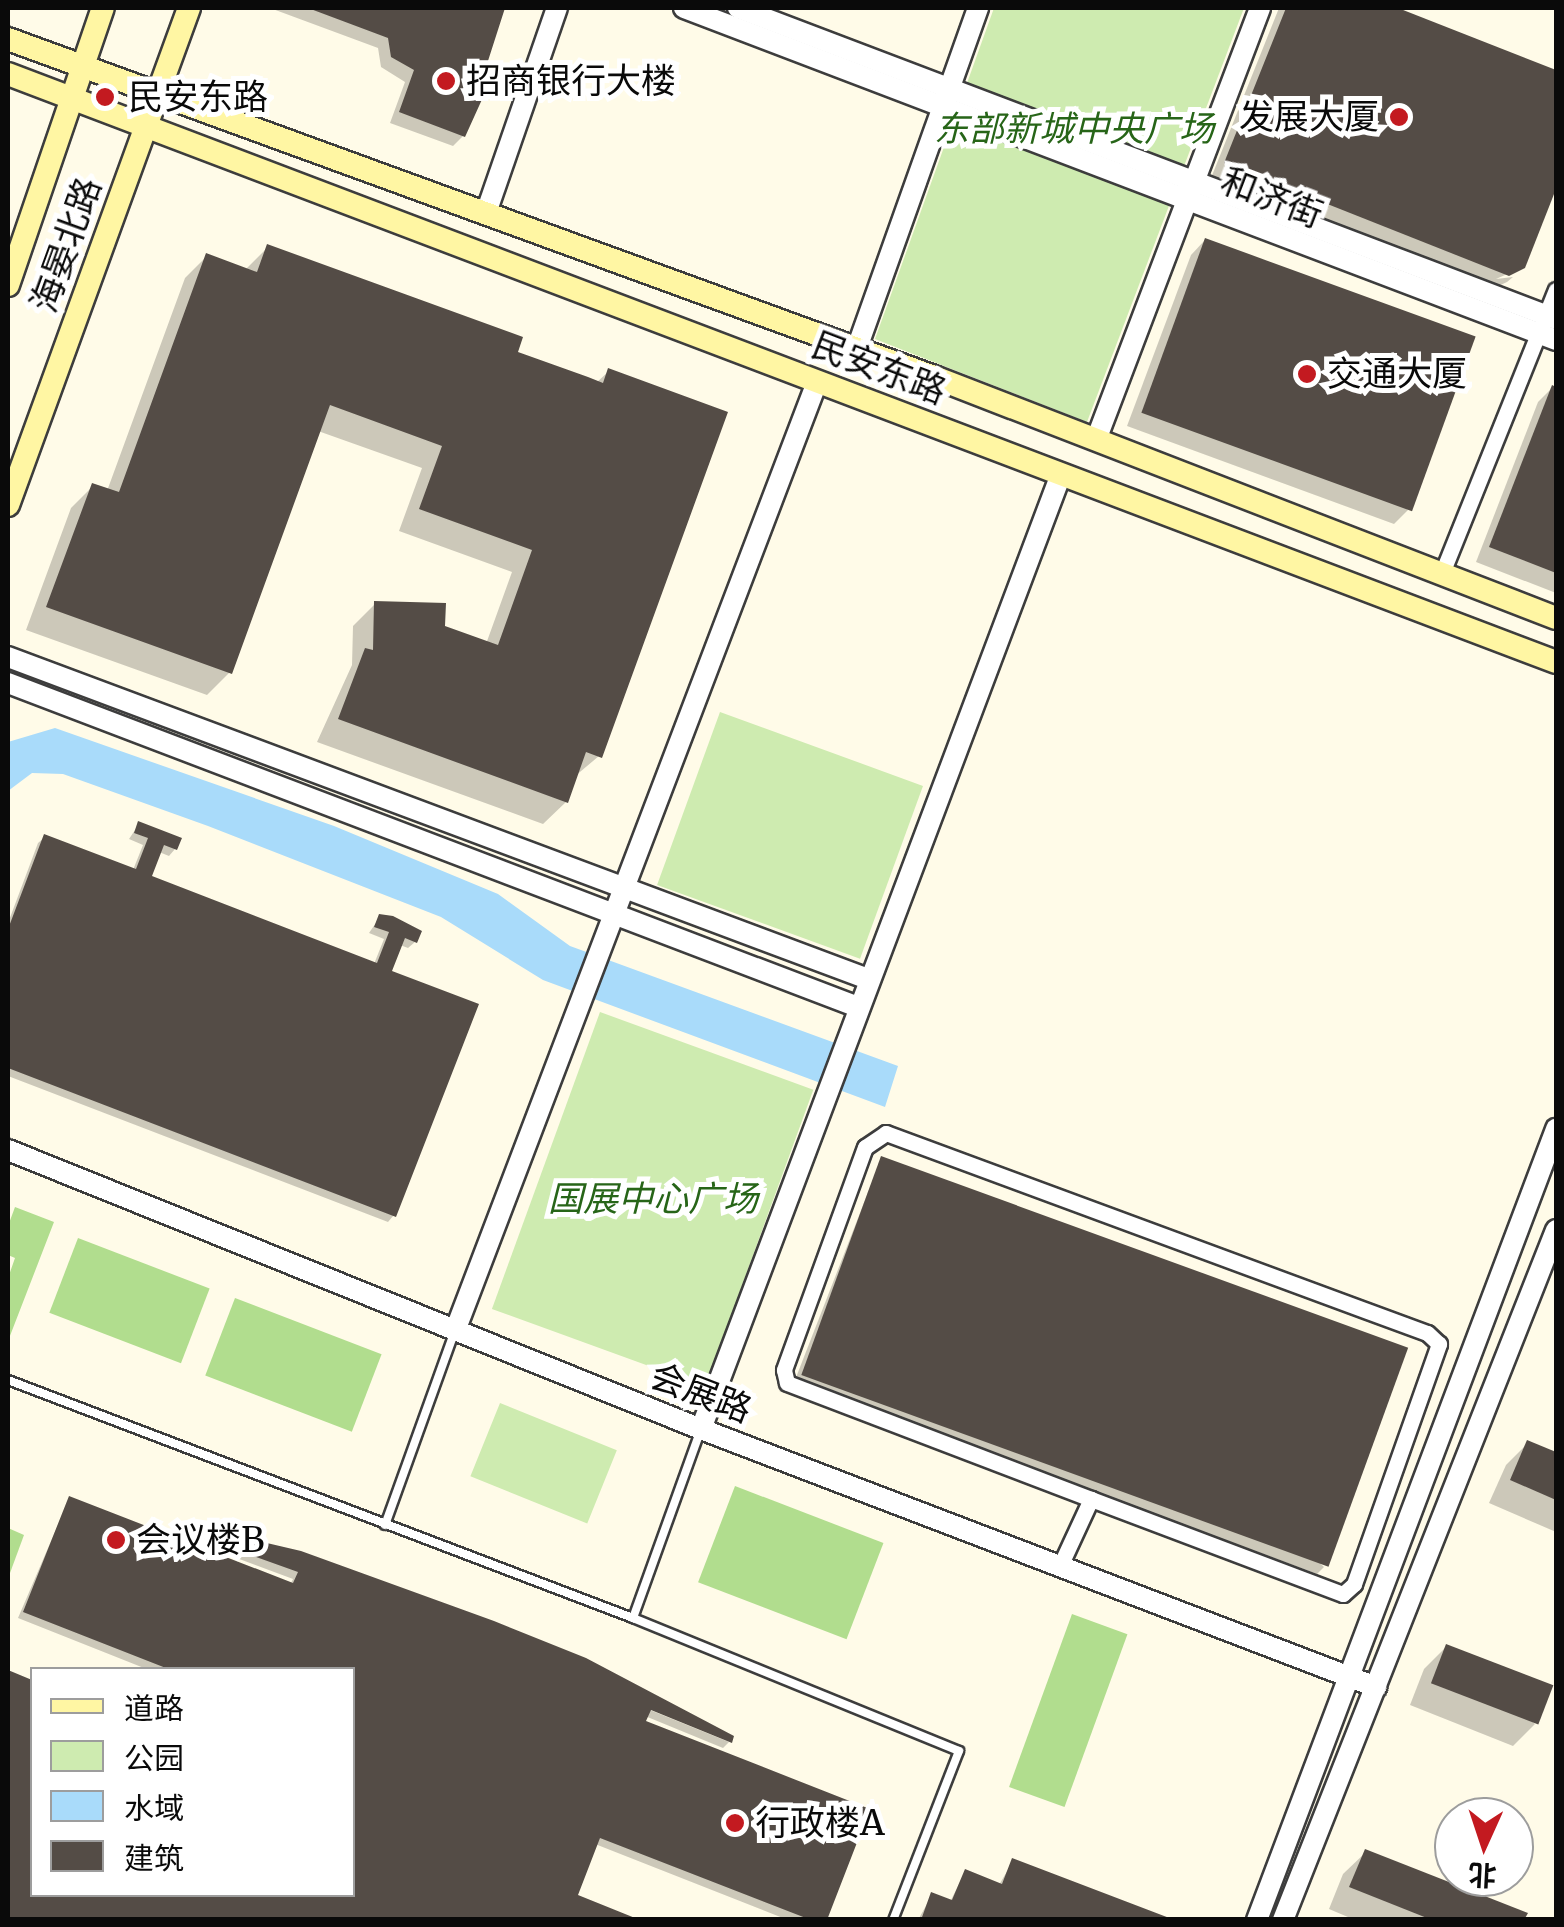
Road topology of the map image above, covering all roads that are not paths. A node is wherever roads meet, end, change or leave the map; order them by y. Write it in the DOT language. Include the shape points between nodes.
graph roads {
  1 [pos="104,8"];
  2 [pos="189,8"];
  3 [pos="557,8"];
  4 [pos="684,8"];
  5 [pos="738,8"];
  6 [pos="978,8"];
  7 [pos="1260,8"];
  8 [pos="8,39"];
  9 [pos="82,66"];
  10 [pos="8,74"];
  11 [pos="157,93"];
  12 [pos="71,98"];
  13 [pos="947,99"];
  14 [pos="146,126"];
  15 [pos="1190,191"];
  16 [pos="486,210"];
  17 [pos="8,286"];
  18 [pos="1556,290"];
  19 [pos="1550,327"];
  20 [pos="857,348"];
  21 [pos="817,382"];
  22 [pos="1096,440"];
  23 [pos="1060,478"];
  24 [pos="8,506"];
  25 [pos="1442,574"];
  26 [pos="1556,618"];
  27 [pos="8,657"];
  28 [pos="1556,662"];
  29 [pos="8,683"];
  30 [pos="623,888"];
  31 [pos="614,912"];
  32 [pos="868,979"];
  33 [pos="858,1007"];
  34 [pos="1556,1129"];
  35 [pos="8,1150"];
  36 [pos="1556,1230"];
  37 [pos="455,1332"];
  38 [pos="8,1380"];
  39 [pos="701,1429"];
  40 [pos="1091,1499"];
  41 [pos="385,1525"];
  42 [pos="1060,1566"];
  43 [pos="633,1618"];
  44 [pos="1348,1676"];
  45 [pos="1376,1686"];
  46 [pos="893,1920"];
  47 [pos="1257,1920"];
  48 [pos="1283,1920"];
  1 -- 9 [label="main road, 海晏北路"];
  2 -- 11 [label="main road, 海晏北路"];
  3 -- 16 [label="street"];
  4 -- 13 [label="street, 和济街"];
  5 -- 13 [label="street, 和济街"];
  6 -- 13 [label="street"];
  7 -- 15 [label="street"];
  8 -- 9 [label="main road, 民安东路"];
  9 -- 11 [label="main road, 民安东路"];
  9 -- 12 [label="main road, 海晏北路"];
  10 -- 12 [label="main road, 民安东路"];
  11 -- 14 [label="main road, 海晏北路"];
  11 -- 16 [label="main road, 民安东路"];
  12 -- 14 [label="main road, 民安东路"];
  12 -- 17 [label="main road, 海晏北路"];
  13 -- 15 [label="street, 和济街"];
  13 -- 20 [label="street"];
  14 -- 21 [label="main road, 民安东路"];
  14 -- 24 [label="main road, 海晏北路"];
  15 -- 19 [label="street, 和济街"];
  15 -- 22 [label="street"];
  16 -- 20 [label="main road, 民安东路"];
  18 -- 19 [label="street"];
  19 -- 25 [label="street"];
  20 -- 22 [label="main road, 民安东路"];
  21 -- 23 [label="main road, 民安东路"];
  21 -- 30 [label="street"];
  22 -- 25 [label="main road, 民安东路"];
  23 -- 28 [label="main road, 民安东路"];
  23 -- 32 [label="street"];
  25 -- 26 [label="main road, 民安东路"];
  27 -- 30 [label="street"];
  29 -- 31 [label="street"];
  30 -- 31 [label="street"];
  30 -- 32 [label="street"];
  31 -- 33 [label="street"];
  31 -- 37 [label="street"];
  32 -- 33 [label="street"];
  33 -- 39 [label="street"];
  34 -- 44 [label="street"];
  35 -- 37 [label="street, 会展路"];
  36 -- 45 [label="street"];
  37 -- 39 [label="street, 会展路"];
  37 -- 41 [label="lane"];
  38 -- 41 [label="lane"];
  39 -- 42 [label="street, 会展路"];
  39 -- 43 [label="lane"];
  40 -- 40 [label="street" via="787,1383 784,1370 866,1147 886,1133 1428,1333 1439,1344 1354,1584 1343,1594"];
  40 -- 42 [label="street"];
  41 -- 43 [label="lane"];
  42 -- 44 [label="street, 会展路"];
  43 -- 46 [label="lane" via="959,1751"];
  44 -- 45 [label="street, 会展路"];
  44 -- 47 [label="street"];
  45 -- 48 [label="street"];
}
